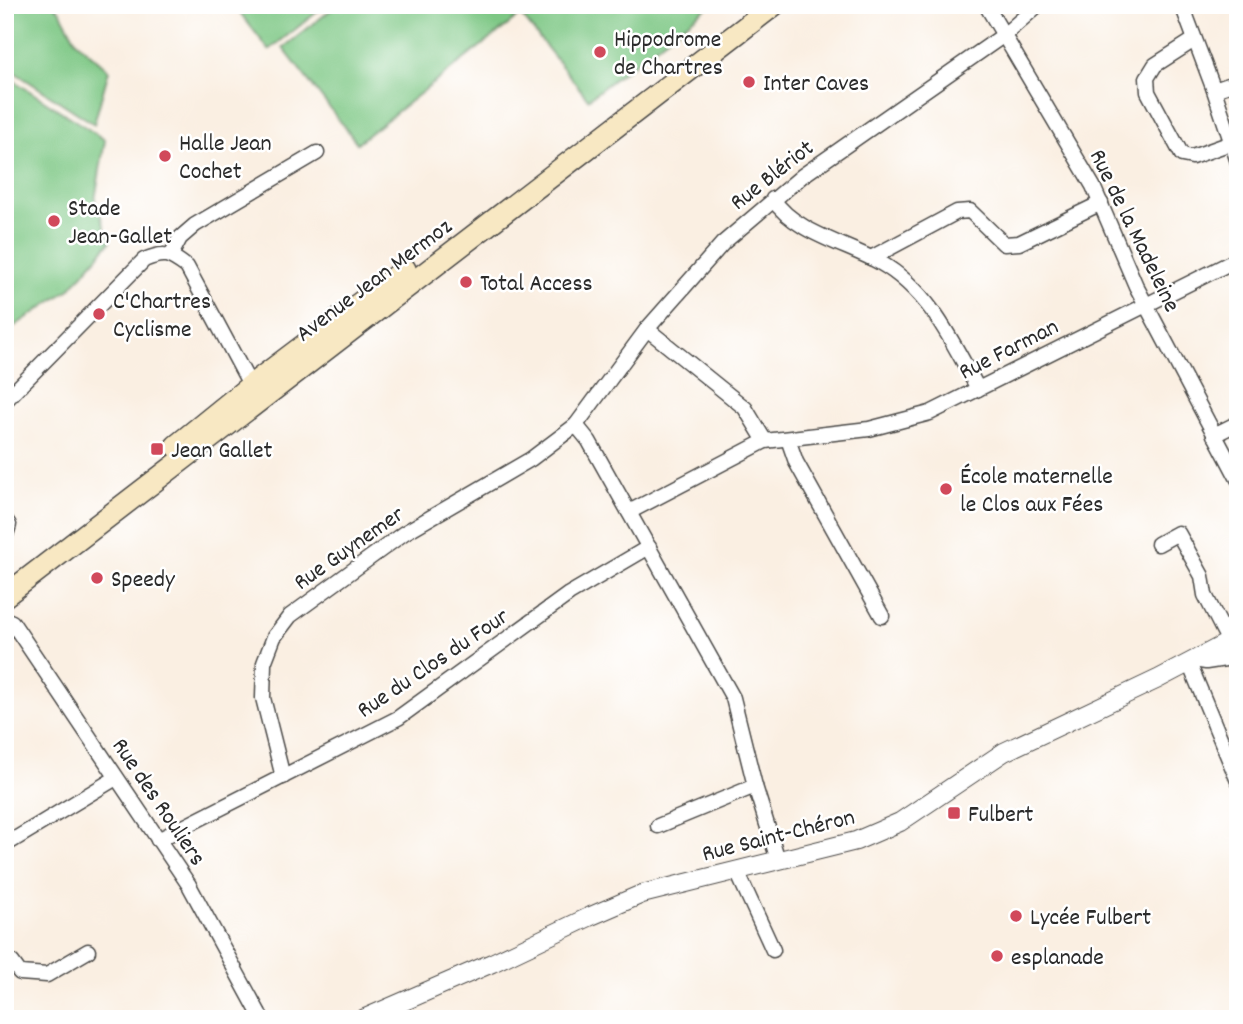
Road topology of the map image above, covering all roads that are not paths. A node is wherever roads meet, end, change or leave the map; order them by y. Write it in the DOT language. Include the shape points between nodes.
graph roads {
  1 [pos="757,5"];
  2 [pos="774,5"];
  3 [pos="986,5"];
  4 [pos="1038,5"];
  5 [pos="1182,5"];
  6 [pos="1004,35"];
  7 [pos="1194,40"];
  8 [pos="1238,82"];
  9 [pos="1214,90"];
  10 [pos="1231,143"];
  11 [pos="317,153"];
  12 [pos="1238,162"];
  13 [pos="773,199"];
  14 [pos="1101,203"];
  15 [pos="171,255"];
  16 [pos="871,258"];
  17 [pos="1238,259"];
  18 [pos="1146,305"];
  19 [pos="648,330"];
  20 [pos="978,388"];
  21 [pos="255,392"];
  22 [pos="5,401"];
  23 [pos="1238,423"];
  24 [pos="576,425"];
  25 [pos="1214,435"];
  26 [pos="788,439"];
  27 [pos="765,441"];
  28 [pos="1238,479"];
  29 [pos="629,512"];
  30 [pos="5,519"];
  31 [pos="5,538"];
  32 [pos="1158,544"];
  33 [pos="649,547"];
  34 [pos="5,584"];
  35 [pos="5,596"];
  36 [pos="882,616"];
  37 [pos="5,618"];
  38 [pos="1236,643"];
  39 [pos="1191,662"];
  40 [pos="283,777"];
  41 [pos="116,779"];
  42 [pos="1238,781"];
  43 [pos="755,786"];
  44 [pos="658,826"];
  45 [pos="158,840"];
  46 [pos="5,845"];
  47 [pos="778,860"];
  48 [pos="738,869"];
  49 [pos="773,950"];
  50 [pos="88,951"];
  51 [pos="7,960"];
  52 [pos="262,1019"];
  53 [pos="363,1019"];
  1 -- 21 [label="main road, Avenue Jean Mermoz"];
  2 -- 21 [label="main road, Avenue Jean Mermoz"];
  3 -- 6 [label="street, Rue de la Madeleine"];
  4 -- 6 [label="street, Rue Blériot"];
  5 -- 7 [label="street"];
  6 -- 13 [label="street, Rue Blériot"];
  6 -- 14 [label="street, Rue de la Madeleine"];
  7 -- 9 [label="street"];
  7 -- 10 [label="street" via="1155,65 1147,78 1147,92 1182,155 1192,157"];
  8 -- 9 [label="street"];
  9 -- 10 [label="street"];
  10 -- 12 [label="street"];
  11 -- 15 [label="street" via="195,225 180,238"];
  13 -- 16 [label="street" via="788,217"];
  13 -- 19 [label="street, Rue Blériot" via="723,243"];
  14 -- 16 [label="street" via="1019,243 1004,244 970,211 957,212"];
  14 -- 18 [label="street, Rue de la Madeleine"];
  15 -- 21 [label="street" via="187,267"];
  15 -- 22 [label="street" via="145,260"];
  16 -- 20 [label="street" via="909,285 942,321"];
  17 -- 18 [label="street, Rue Farman"];
  18 -- 20 [label="street, Rue Farman"];
  18 -- 25 [label="street, Rue de la Madeleine"];
  19 -- 24 [label="street, Rue Blériot"];
  19 -- 27 [label="street" via="745,408"];
  20 -- 26 [label="street, Rue Farman" via="930,414 869,429"];
  21 -- 34 [label="main road, Avenue Jean Mermoz"];
  21 -- 35 [label="main road, Avenue Jean Mermoz"];
  23 -- 25 [label="street"];
  24 -- 29 [label="street"];
  24 -- 40 [label="street, Rue Guynemer" via="531,459 404,533 290,616 274,637 264,663 263,698"];
  25 -- 28 [label="street, Rue de la Madeleine"];
  26 -- 27 [label="street, Rue Farman"];
  26 -- 36 [label="street"];
  27 -- 29 [label="street"];
  29 -- 33 [label="street"];
  30 -- 31 [label="street" via="9,525"];
  32 -- 38 [label="street" via="1178,533 1202,576 1205,595"];
  33 -- 40 [label="street, Rue du Clos du Four" via="569,594 398,718"];
  33 -- 43 [label="street" via="733,698"];
  37 -- 41 [label="street, Rue des Rouliers"];
  38 -- 39 [label="street, Rue Saint-Chéron"];
  39 -- 42 [label="street"];
  39 -- 47 [label="street, Rue Saint-Chéron" via="1004,752 878,833"];
  40 -- 45 [label="street, Rue du Clos du Four"];
  41 -- 45 [label="street, Rue des Rouliers"];
  41 -- 46 [label="street"];
  43 -- 44 [label="street"];
  43 -- 47 [label="street"];
  45 -- 52 [label="street, Rue des Rouliers" via="190,885"];
  47 -- 48 [label="street, Rue Saint-Chéron"];
  48 -- 49 [label="street"];
  48 -- 53 [label="street, Rue Saint-Chéron" via="642,894"];
  50 -- 51 [label="street" via="47,975 20,973"];
}
